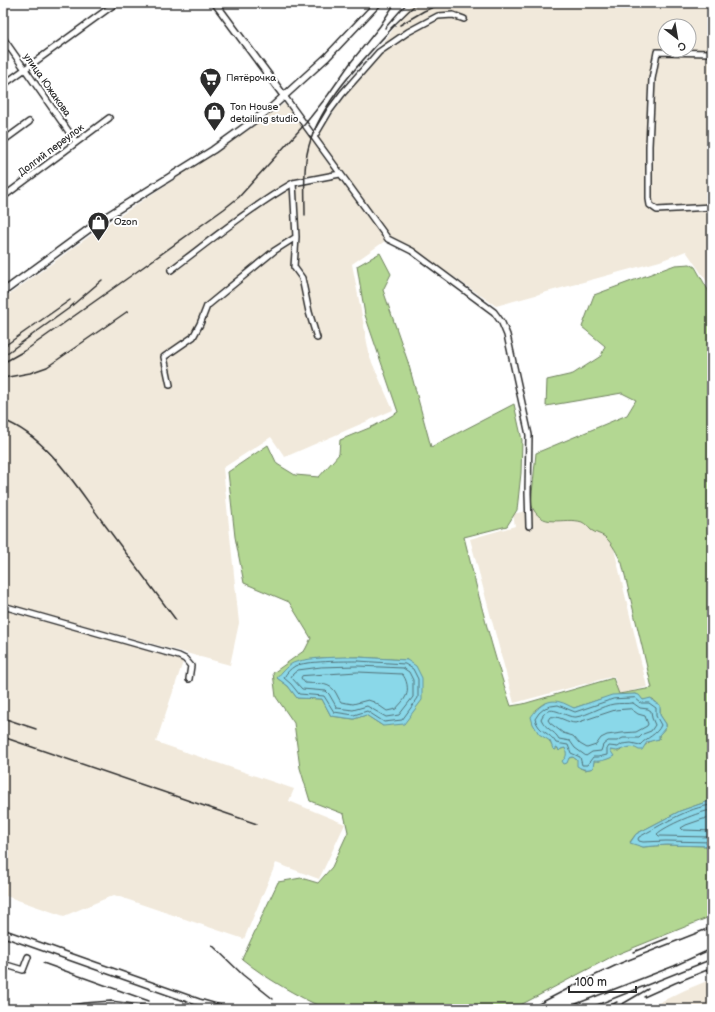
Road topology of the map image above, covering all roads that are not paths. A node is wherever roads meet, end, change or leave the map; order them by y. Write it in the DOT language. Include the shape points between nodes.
graph roads {
  1 [pos="116,3"];
  2 [pos="215,3"];
  3 [pos="378,3"];
  4 [pos="464,19"];
  5 [pos="3,38"];
  6 [pos="712,53"];
  7 [pos="25,69"];
  8 [pos="3,84"];
  9 [pos="284,96"];
  10 [pos="109,118"];
  11 [pos="29,122"];
  12 [pos="314,137"];
  13 [pos="3,141"];
  14 [pos="76,142"];
  15 [pos="340,174"];
  16 [pos="293,183"];
  17 [pos="3,197"];
  18 [pos="712,207"];
  19 [pos="296,237"];
  20 [pos="171,270"];
  21 [pos="3,292"];
  22 [pos="317,338"];
  23 [pos="170,385"];
  24 [pos="529,526"];
  25 [pos="3,606"];
  26 [pos="189,679"];
  27 [pos="28,957"];
  28 [pos="3,964"];
  1 -- 7 [label="street"];
  2 -- 9 [label="street"];
  3 -- 9 [label="street" via="327,57"];
  4 -- 12 [label="street" via="453,15 438,16 408,32 380,52 342,94"];
  5 -- 7 [label="street, улица Южакова"];
  6 -- 18 [label="street" via="657,52 652,79 649,146 650,204 657,210"];
  7 -- 8 [label="street"];
  7 -- 14 [label="street, улица Южакова"];
  9 -- 12 [label="street"];
  9 -- 21 [label="street" via="213,150 104,218"];
  10 -- 14 [label="street, Долгий переулок"];
  11 -- 13 [label="street"];
  12 -- 15 [label="street"];
  14 -- 17 [label="street, Долгий переулок"];
  15 -- 16 [label="street"];
  15 -- 24 [label="street" via="388,239 412,251 494,312 502,323 529,435"];
  16 -- 19 [label="street"];
  16 -- 20 [label="street" via="245,213"];
  19 -- 22 [label="street" via="294,268 302,278"];
  19 -- 23 [label="street" via="274,251 207,306 193,336 164,357"];
  25 -- 26 [label="street" via="179,656 191,666"];
  27 -- 28 [label="street" via="23,970"];
}
